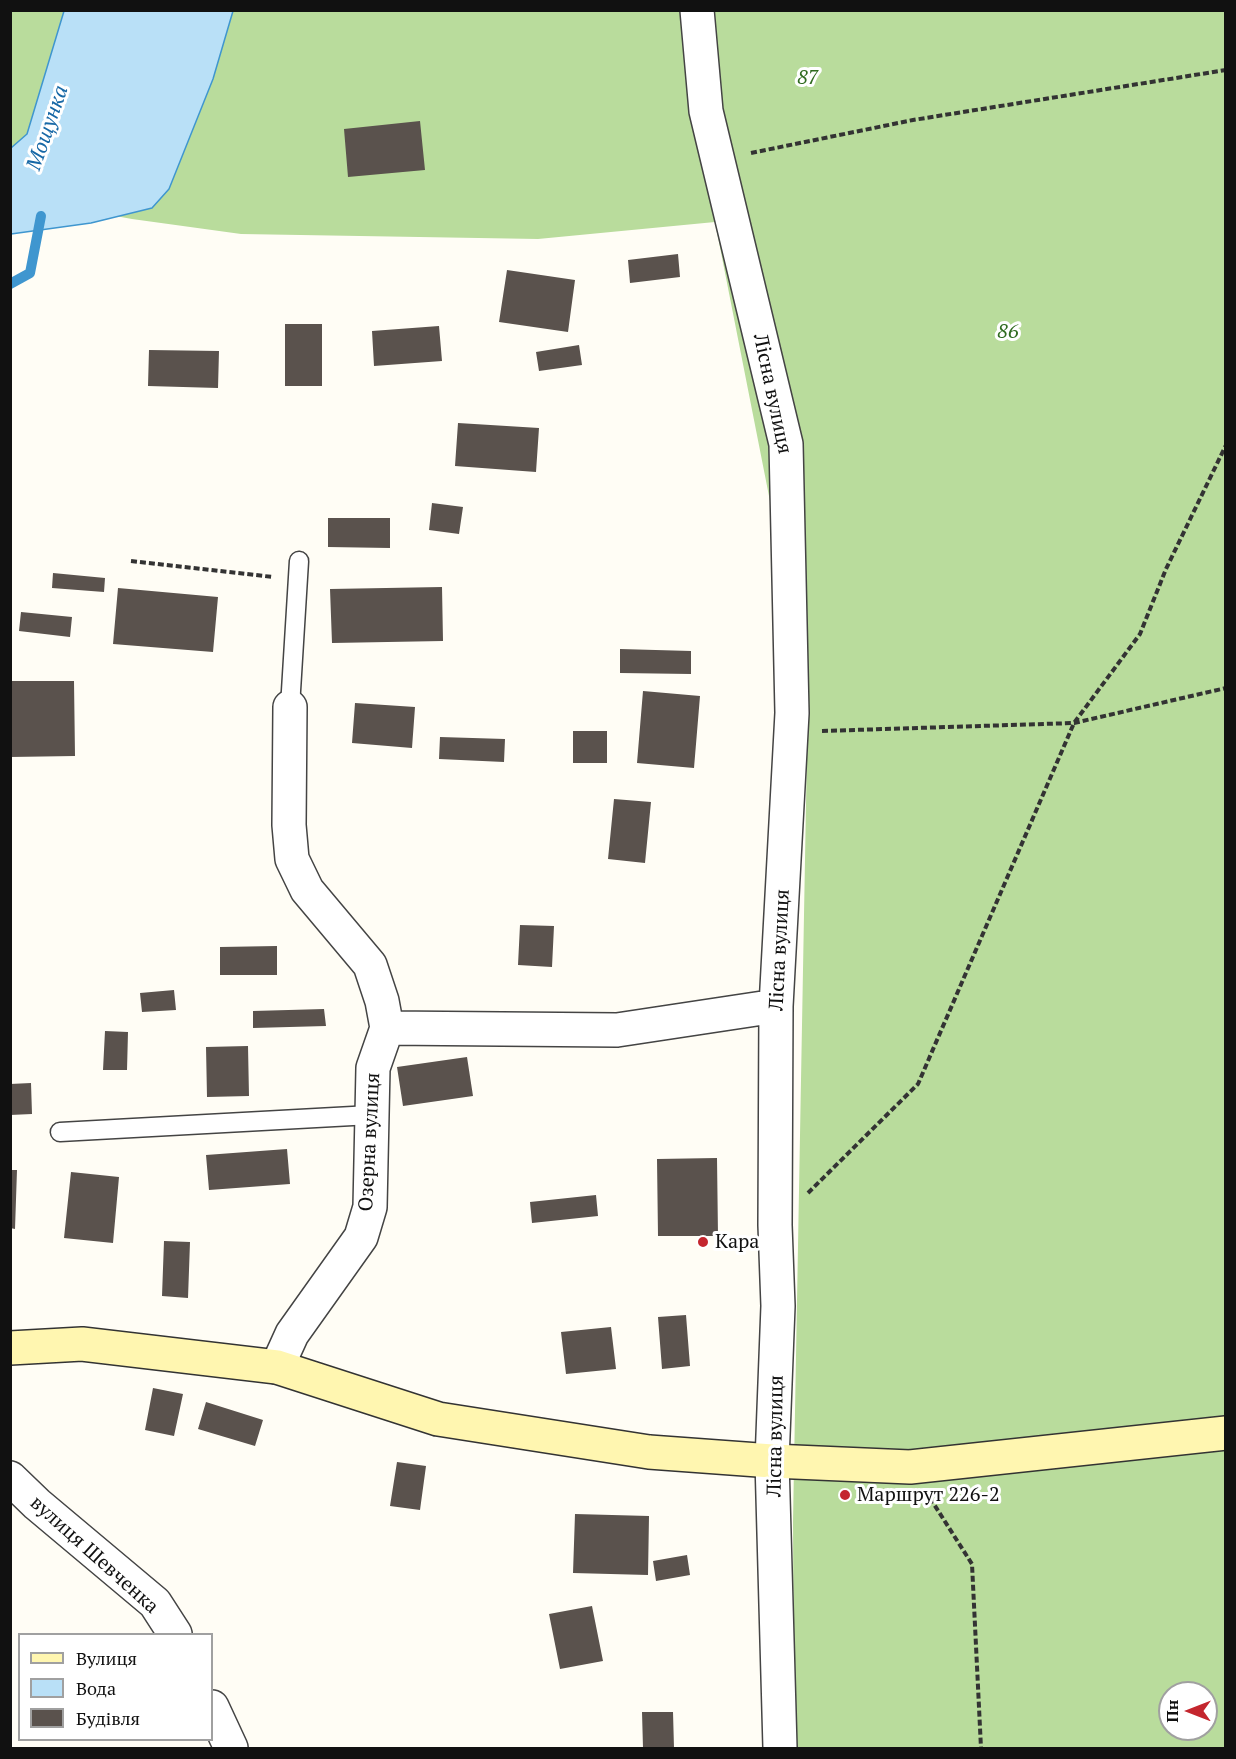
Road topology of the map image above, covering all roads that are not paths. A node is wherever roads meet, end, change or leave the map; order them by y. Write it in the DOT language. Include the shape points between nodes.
graph roads {
  1 [pos="697,10"];
  2 [pos="299,561"];
  3 [pos="290,707"];
  4 [pos="776,1006"];
  5 [pos="387,1028"];
  6 [pos="371,1115"];
  7 [pos="60,1132"];
  8 [pos="10,1348"];
  9 [pos="277,1367"];
  10 [pos="1226,1433"];
  11 [pos="772,1461"];
  12 [pos="10,1478"];
  13 [pos="174,1633"];
  14 [pos="213,1709"];
  15 [pos="231,1749"];
  16 [pos="780,1749"];
  1 -- 4 [label="street, Лісна вулиця" via="705,111 786,444 791,732"];
  2 -- 3 [label="lane"];
  3 -- 5 [label="street" via="292,859 306,890 370,965"];
  4 -- 5 [label="street" via="617,1030"];
  4 -- 11 [label="street, Лісна вулиця" via="778,1306"];
  5 -- 6 [label="street, Озерна вулиця" via="373,1068"];
  6 -- 7 [label="lane"];
  6 -- 9 [label="street, Озерна вулиця" via="370,1207 361,1237 292,1334"];
  8 -- 9 [label="street" via="82,1344"];
  9 -- 11 [label="street" via="438,1419 649,1452"];
  10 -- 11 [label="street" via="910,1467"];
  11 -- 16 [label="street, Лісна вулиця"];
  12 -- 13 [label="street, вулиця Шевченка" via="155,1604"];
  14 -- 15 [label="street"];
}
